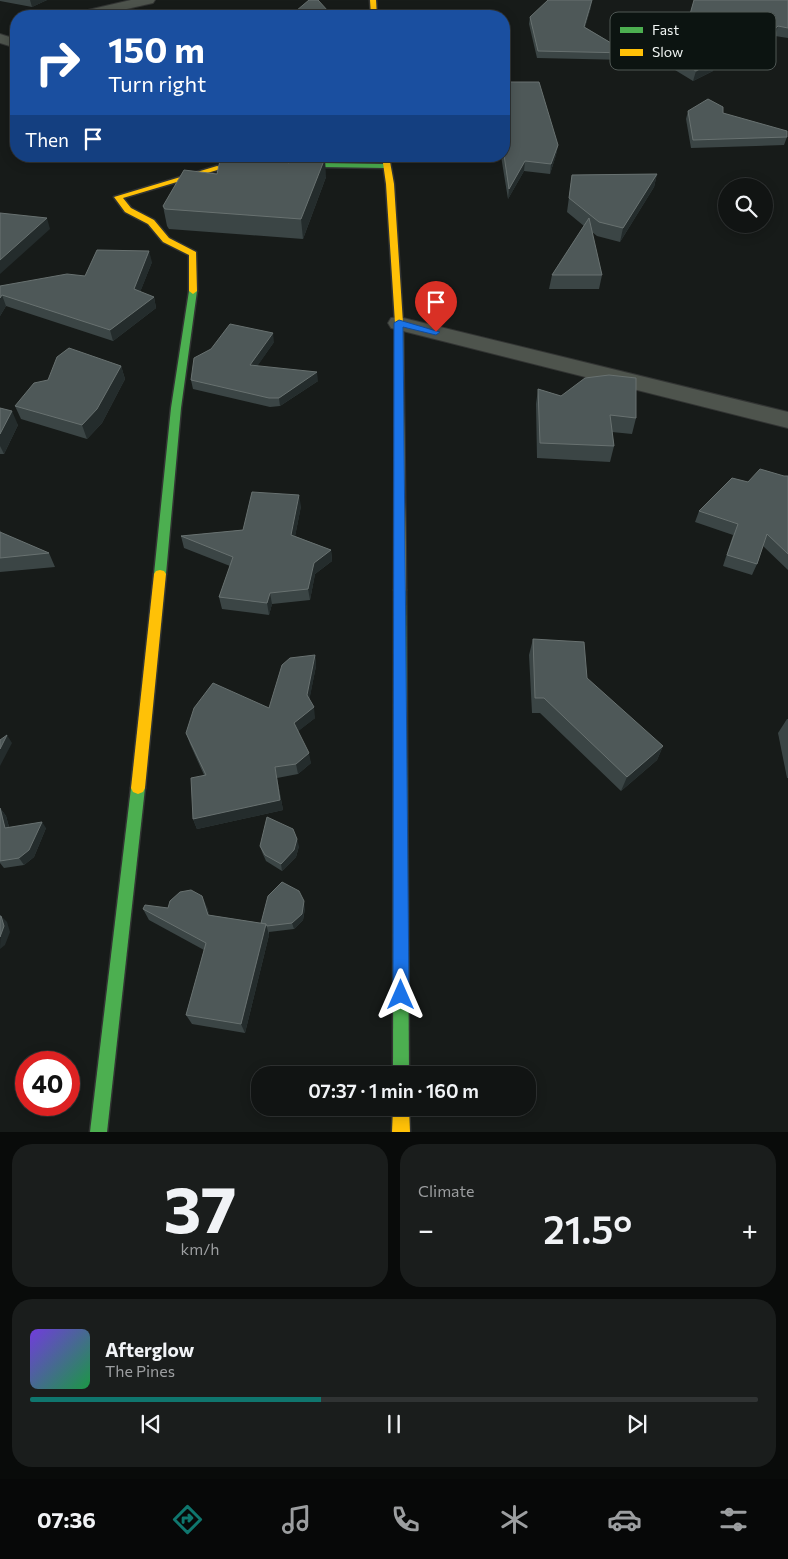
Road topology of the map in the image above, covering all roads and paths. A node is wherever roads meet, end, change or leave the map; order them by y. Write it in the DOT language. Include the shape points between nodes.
graph roads {
  1 [pos="148,0"];
  2 [pos="106,10"];
  3 [pos="342,162"];
  4 [pos="386,162"];
  5 [pos="399,323"];
  6 [pos="788,420"];
  7 [pos="401,1066"];
  8 [pos="401,1116"];
  9 [pos="98,1132"];
  10 [pos="402,1132"];
  1 -- 2 [label="street"];
  3 -- 9 [label="street" via="229,167 118,197 128,210 151,222 166,240 193,254 194,281 176,408"];
  4 -- 5 [label="street"];
  5 -- 6 [label="street"];
  5 -- 7 [label="street"];
  8 -- 10 [label="street"];
}
